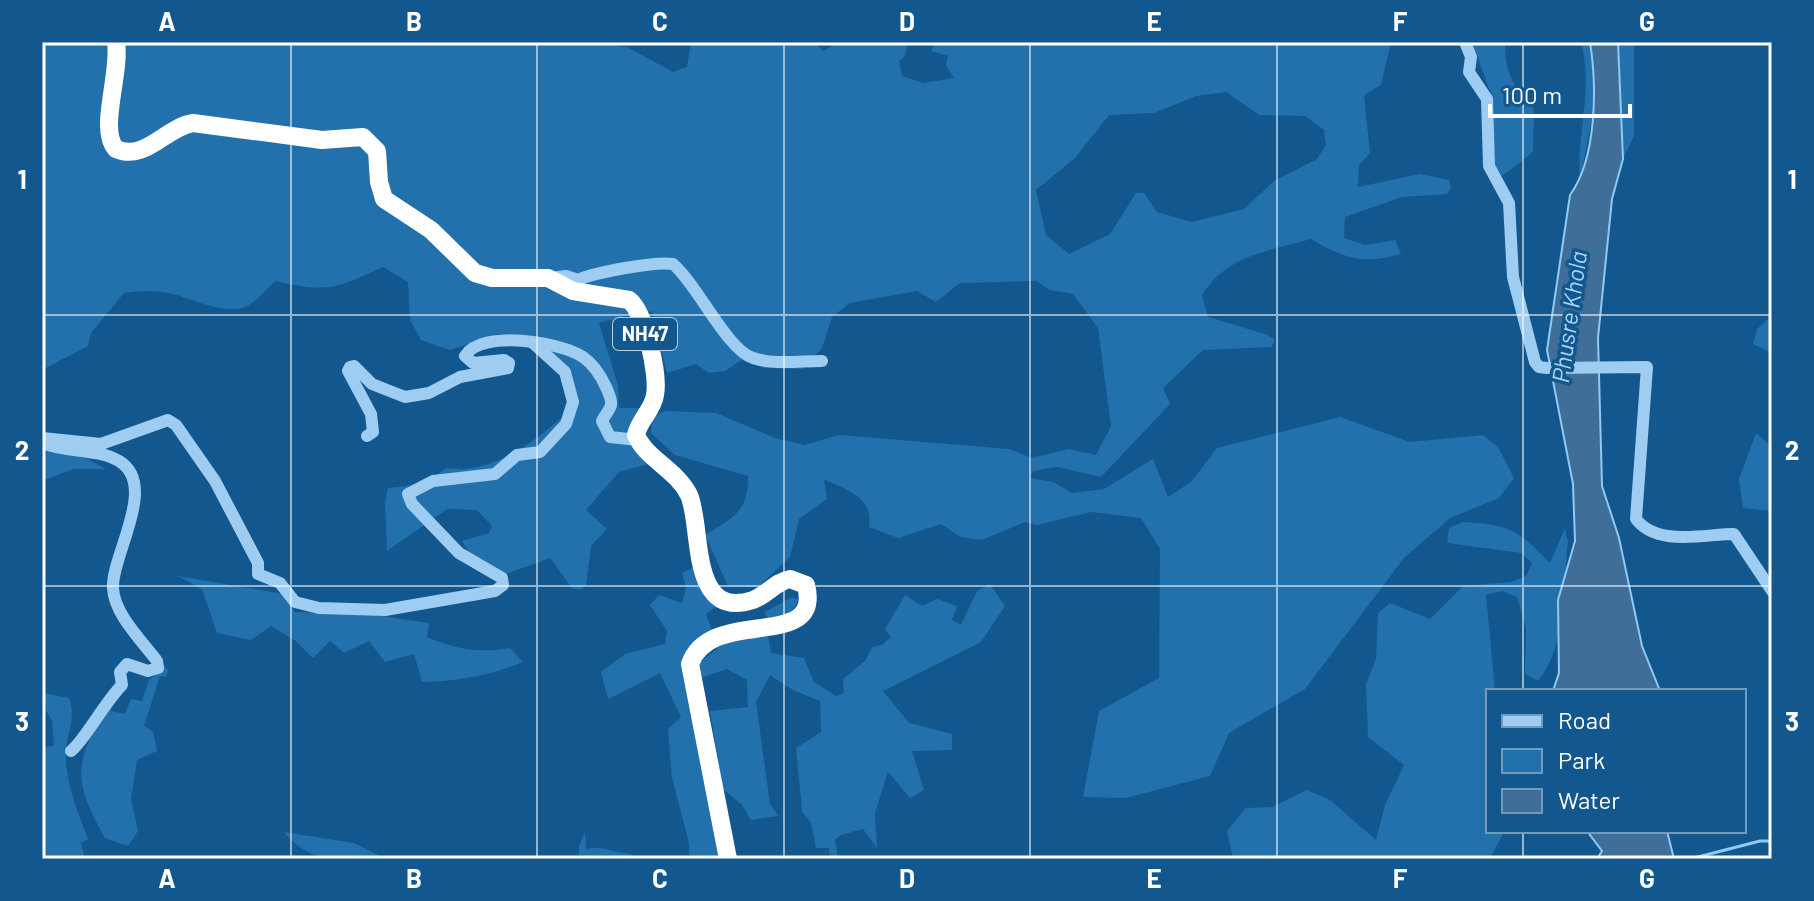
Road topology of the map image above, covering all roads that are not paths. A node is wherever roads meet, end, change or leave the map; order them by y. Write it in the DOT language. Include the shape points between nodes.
graph roads {
  1 [pos="116,42"];
  2 [pos="1465,42"];
  3 [pos="548,278"];
  4 [pos="532,342"];
  5 [pos="822,361"];
  6 [pos="367,436"];
  7 [pos="638,440"];
  8 [pos="42,441"];
  9 [pos="1772,591"];
  10 [pos="71,751"];
  11 [pos="728,859"];
  1 -- 3 [label="highway, NH47" via="117,75 107,128 116,149 144,149 193,123 322,140 363,137 377,151 384,199 431,230 467,267 483,277"];
  2 -- 9 [label="street" via="1469,72 1487,99 1489,166 1509,203 1518,304 1535,362 1547,368 1647,367 1638,523 1681,538 1734,534"];
  3 -- 5 [label="street" via="578,280 593,273 673,264 750,358"];
  3 -- 7 [label="highway, NH47" via="573,291 629,300 639,311 656,382 653,402 637,429"];
  4 -- 6 [label="street" via="512,338 470,350 465,353 467,361 504,360 508,368 460,377 429,393 405,397 372,384 350,367 371,414 373,432"];
  4 -- 7 [label="street" via="581,355 590,363 611,397 603,430 610,437"];
  4 -- 8 [label="street" via="565,372 573,402 566,424 540,452 517,455 495,474 433,481 408,494 459,553 502,578 503,585 495,591 435,604 385,610 295,602 280,583 258,574 258,563 215,481 168,420 101,444"];
  7 -- 11 [label="highway" via="674,472 688,493 701,568 711,588 727,600 752,600 790,579 806,585 808,603 801,616 790,623 723,633 695,651 690,664"];
  8 -- 10 [label="street" via="72,452 97,453 121,462 131,474 135,495 130,527 113,589 121,613 158,668 148,671 127,664 120,672 122,685"];
}
